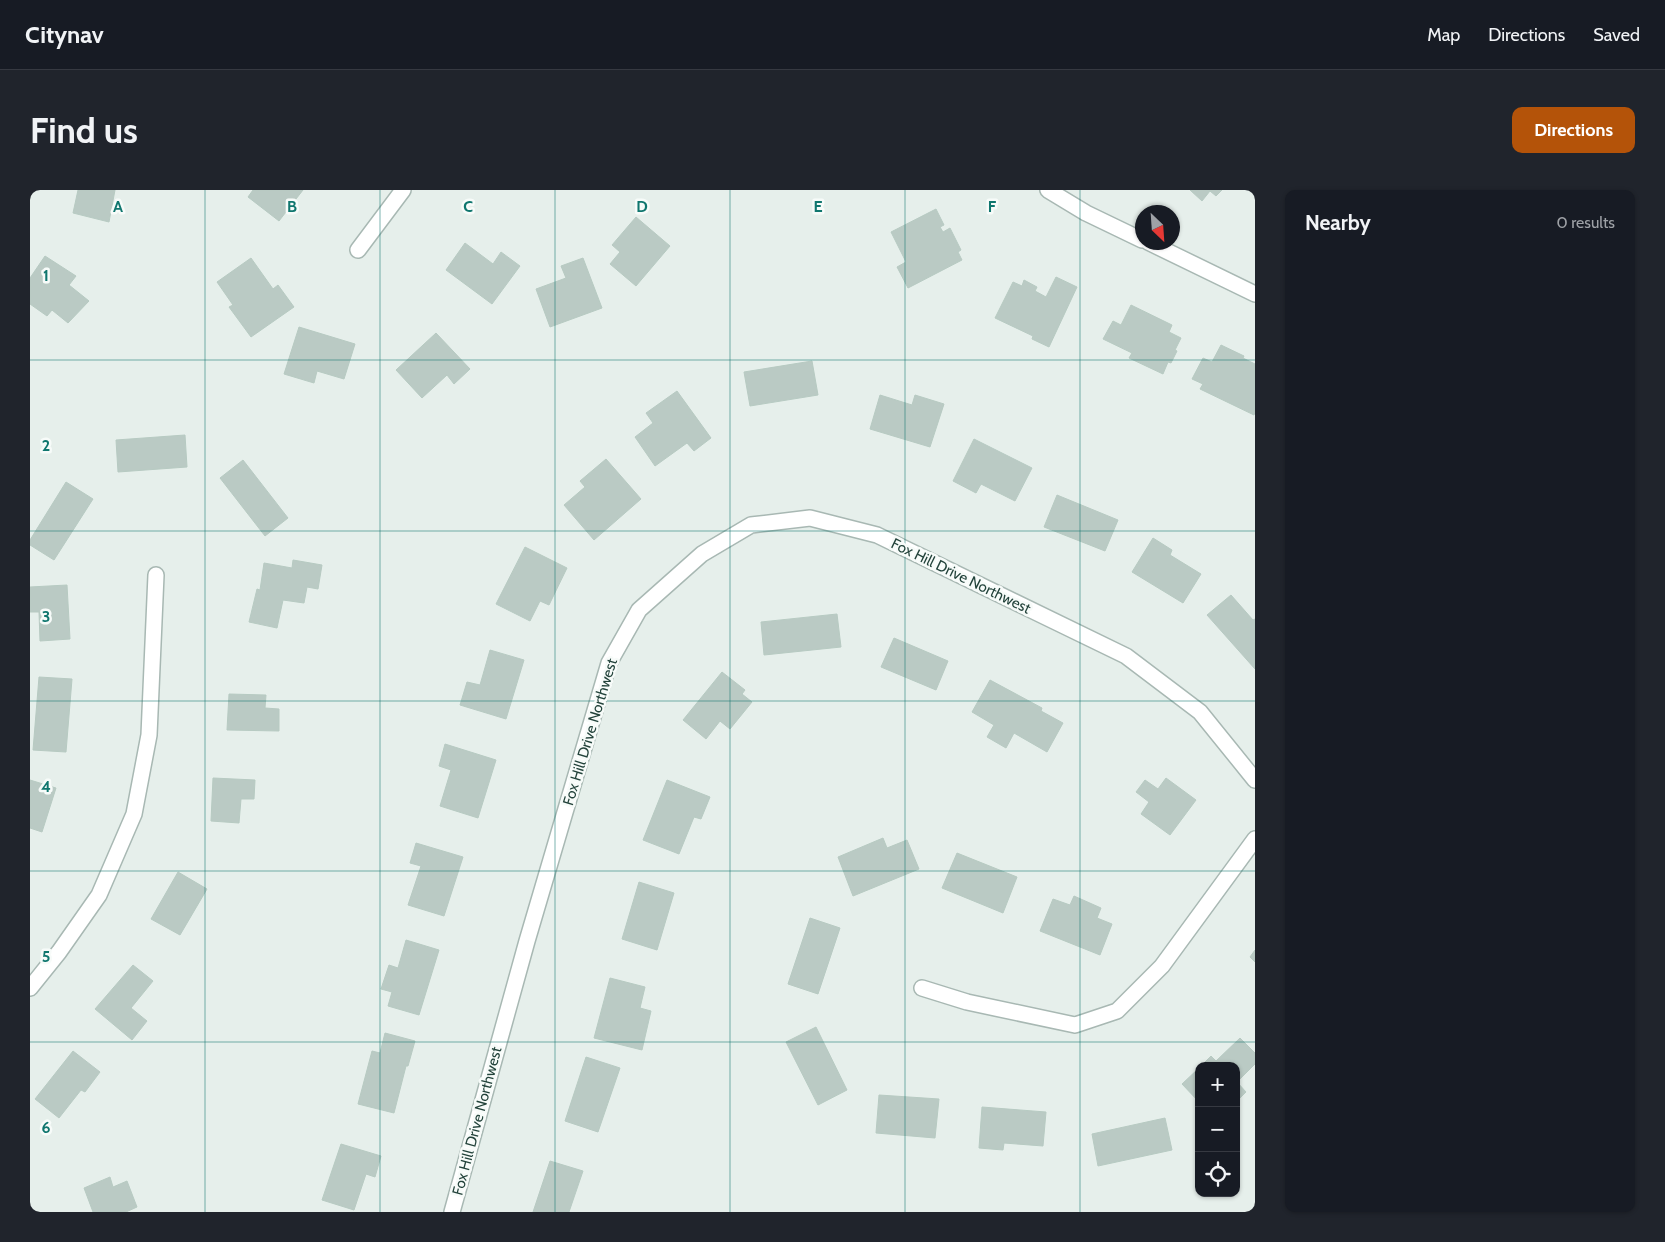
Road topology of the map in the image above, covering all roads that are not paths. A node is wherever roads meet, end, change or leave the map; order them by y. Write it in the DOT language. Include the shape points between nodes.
graph roads {
  1 [pos="403,190"];
  2 [pos="1048,190"];
  3 [pos="1135,237"];
  4 [pos="358,250"];
  5 [pos="1164,250"];
  6 [pos="1255,294"];
  7 [pos="156,575"];
  8 [pos="1255,780"];
  9 [pos="1255,839"];
  10 [pos="30,988"];
  11 [pos="922,988"];
  12 [pos="452,1212"];
  1 -- 4 [label="street"];
  2 -- 3 [label="street"];
  5 -- 6 [label="street"];
  7 -- 10 [label="street" via="149,735 134,814 99,895"];
  8 -- 12 [label="street, Fox Hill Drive Northwest" via="1200,712 1126,656 877,535 810,518 751,525 702,554 639,610 609,663"];
  9 -- 11 [label="street" via="1162,966 1117,1011 1076,1025 967,1002"];
}
